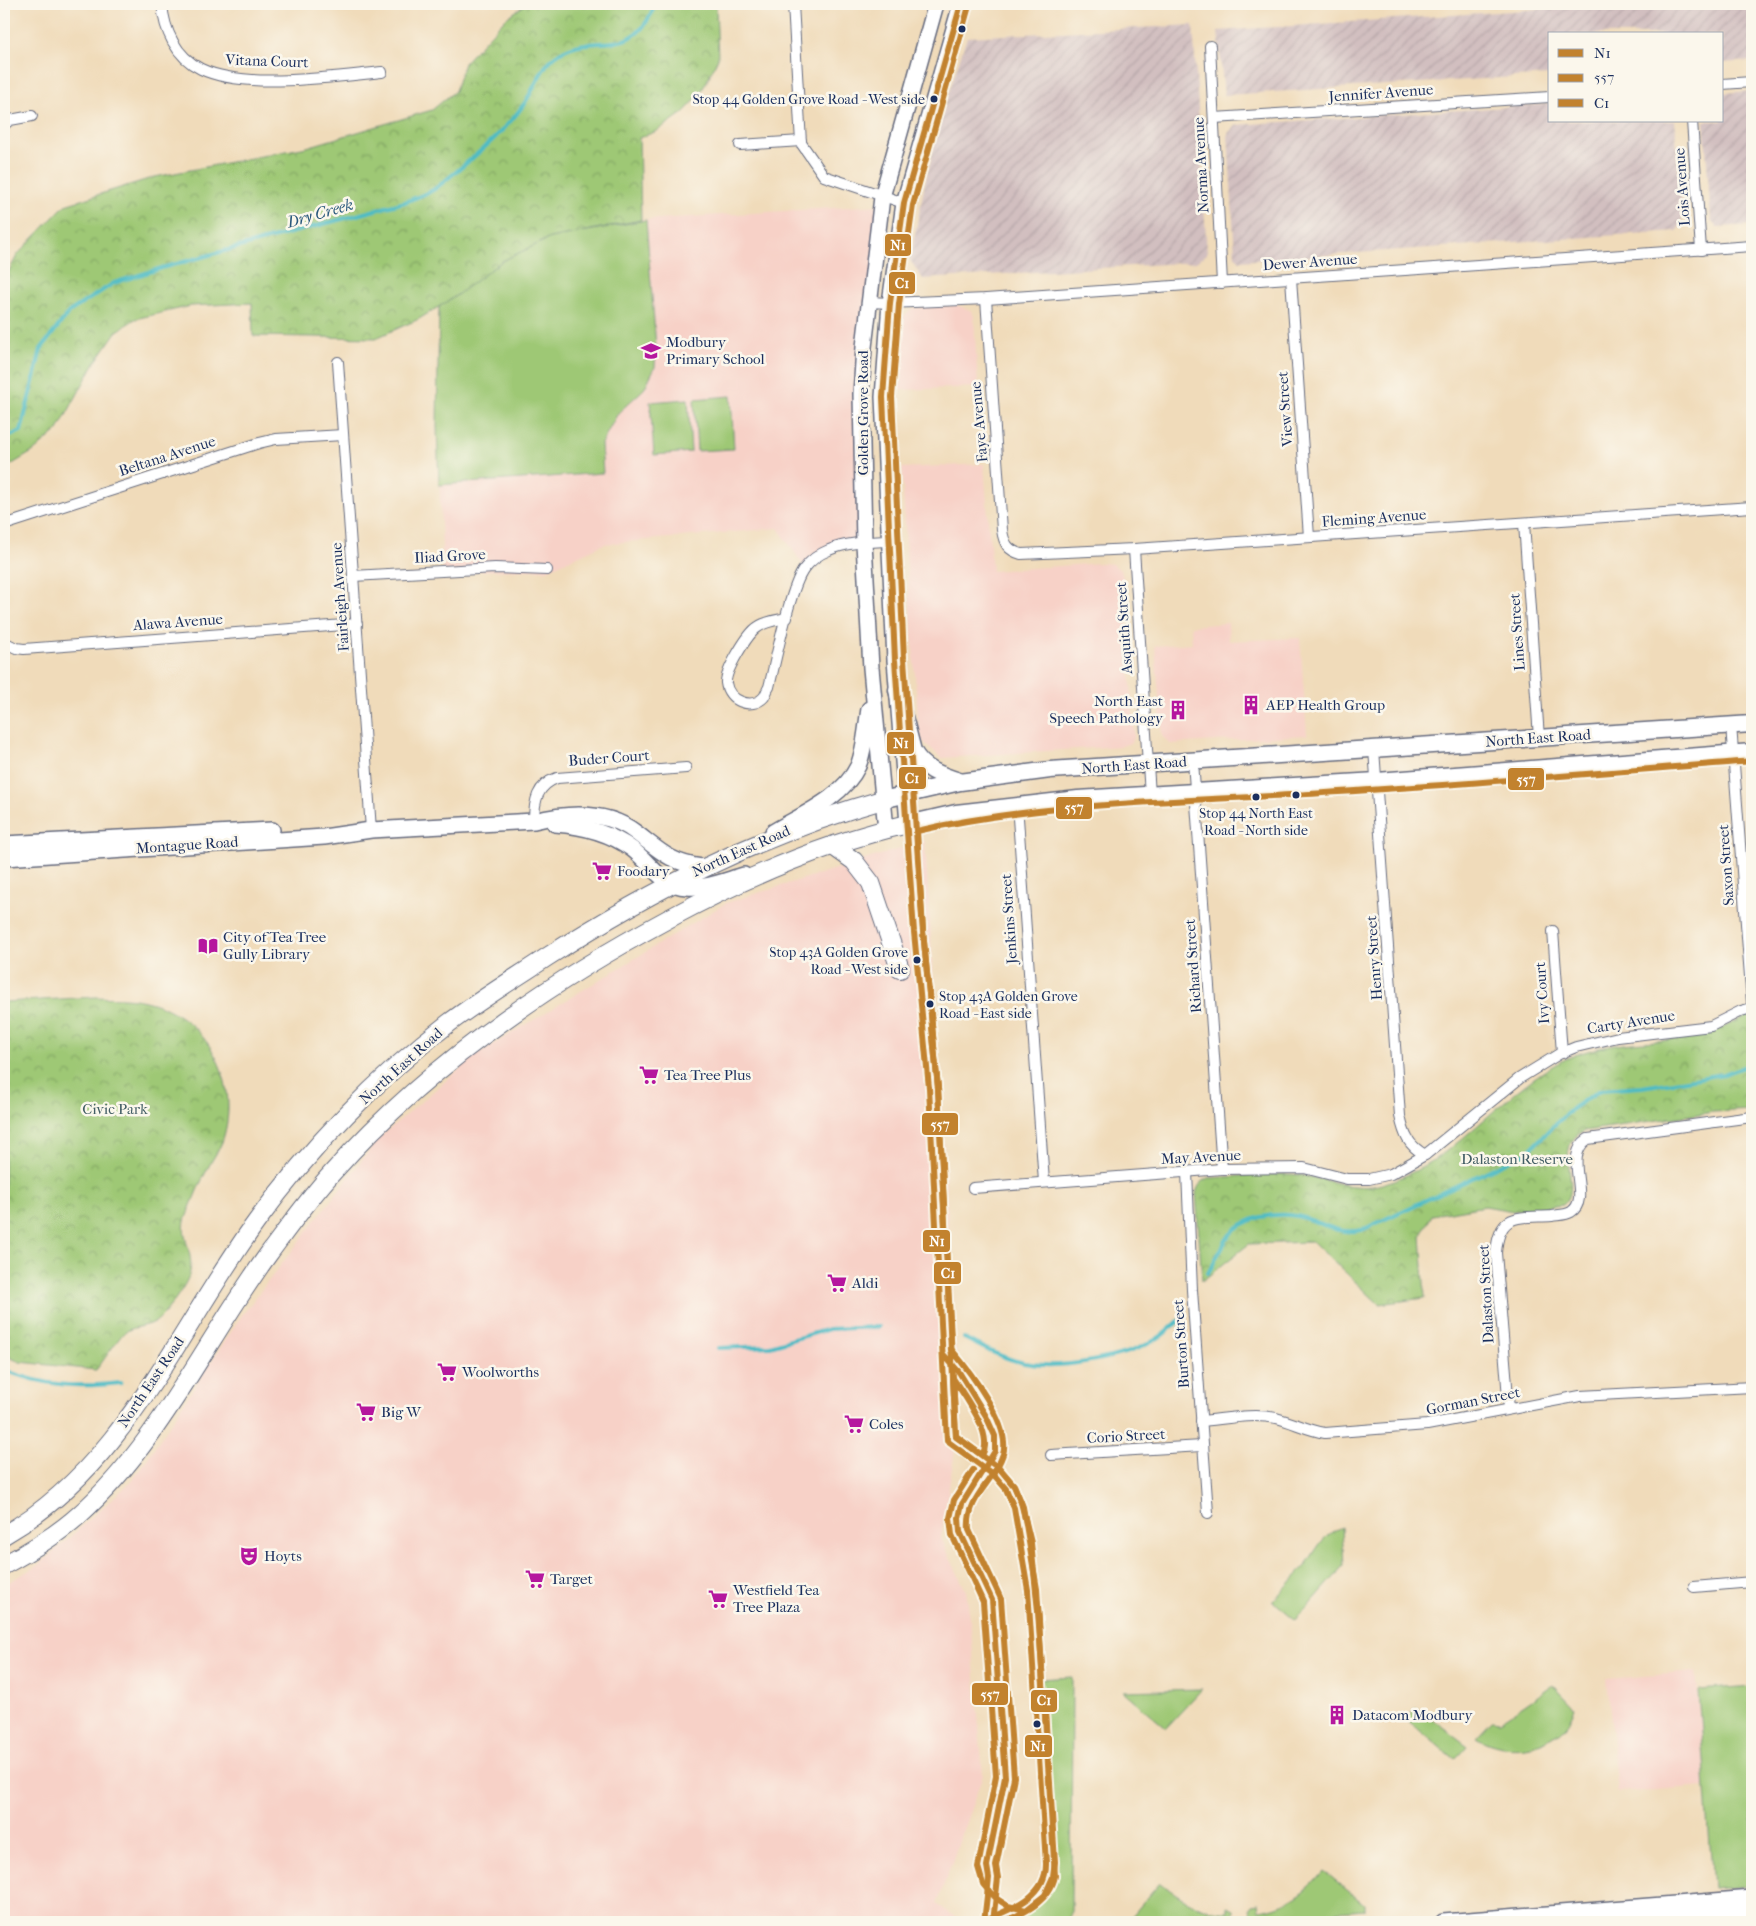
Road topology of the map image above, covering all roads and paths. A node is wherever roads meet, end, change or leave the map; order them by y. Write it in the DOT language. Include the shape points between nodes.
graph roads {
  1 [pos="162,4"];
  2 [pos="793,4"];
  3 [pos="936,4"];
  4 [pos="961,4"];
  5 [pos="1210,46"];
  6 [pos="382,72"];
  7 [pos="1752,82"];
  8 [pos="1724,84"];
  9 [pos="1548,97"];
  10 [pos="32,116"];
  11 [pos="1214,118"];
  12 [pos="1692,122"];
  13 [pos="4,126"];
  14 [pos="801,141"];
  15 [pos="740,145"];
  16 [pos="882,197"];
  17 [pos="904,203"];
  18 [pos="1752,246"];
  19 [pos="1701,250"];
  20 [pos="1291,278"];
  21 [pos="1222,283"];
  22 [pos="986,299"];
  23 [pos="869,302"];
  24 [pos="890,303"];
  25 [pos="338,362"];
  26 [pos="343,435"];
  27 [pos="1752,507"];
  28 [pos="1524,523"];
  29 [pos="4,524"];
  30 [pos="1309,537"];
  31 [pos="889,541"];
  32 [pos="1004,541"];
  33 [pos="864,543"];
  34 [pos="1134,549"];
  35 [pos="548,570"];
  36 [pos="353,576"];
  37 [pos="787,618"];
  38 [pos="357,624"];
  39 [pos="4,642"];
  40 [pos="873,684"];
  41 [pos="897,690"];
  42 [pos="1752,724"];
  43 [pos="1731,725"];
  44 [pos="1539,738"];
  45 [pos="1374,749"];
  46 [pos="1752,752"];
  47 [pos="1733,754"];
  48 [pos="1193,761"];
  49 [pos="1148,764"];
  50 [pos="686,768"];
  51 [pos="1377,781"];
  52 [pos="960,782"];
  53 [pos="1196,792"];
  54 [pos="906,794"];
  55 [pos="1150,795"];
  56 [pos="882,800"];
  57 [pos="1017,804"];
  58 [pos="534,821"];
  59 [pos="908,824"];
  60 [pos="371,830"];
  61 [pos="886,830"];
  62 [pos="4,844"];
  63 [pos="750,846"];
  64 [pos="833,846"];
  65 [pos="4,858"];
  66 [pos="776,866"];
  67 [pos="702,867"];
  68 [pos="670,884"];
  69 [pos="1553,931"];
  70 [pos="900,969"];
  71 [pos="487,997"];
  72 [pos="1752,1003"];
  73 [pos="1752,1008"];
  74 [pos="503,1021"];
  75 [pos="1562,1053"];
  76 [pos="1752,1117"];
  77 [pos="1425,1155"];
  78 [pos="1222,1169"];
  79 [pos="1187,1172"];
  80 [pos="1044,1182"];
  81 [pos="973,1188"];
  82 [pos="163,1366"];
  83 [pos="183,1382"];
  84 [pos="1752,1387"];
  85 [pos="1509,1409"];
  86 [pos="1201,1421"];
  87 [pos="1202,1446"];
  88 [pos="1051,1455"];
  89 [pos="1208,1513"];
  90 [pos="4,1535"];
  91 [pos="4,1565"];
  92 [pos="1752,1582"];
  93 [pos="1694,1587"];
  94 [pos="1752,1898"];
  95 [pos="1752,1911"];
  96 [pos="1443,1922"];
  97 [pos="1613,1922"];
  1 -- 6 [label="street, Vitana Court" via="171,42 187,60 221,76 307,79"];
  2 -- 14 [label="street"];
  3 -- 16 [label="main road, Golden Grove Road"];
  4 -- 17 [label="main road, Golden Grove Road"];
  5 -- 11 [label="street, Norma Avenue"];
  7 -- 8 [label="street"];
  9 -- 11 [label="street, Jennifer Avenue"];
  10 -- 13 [label="street" via="10,120"];
  11 -- 21 [label="street, Norma Avenue"];
  12 -- 19 [label="street, Lois Avenue"];
  14 -- 15 [label="street"];
  14 -- 16 [label="street" via="824,176"];
  16 -- 17 [label="street"];
  16 -- 23 [label="main road, Golden Grove Road"];
  17 -- 24 [label="main road, Golden Grove Road"];
  18 -- 19 [label="street, Dewer Avenue"];
  19 -- 20 [label="street, Dewer Avenue"];
  20 -- 21 [label="street, Dewer Avenue"];
  20 -- 30 [label="street, View Street"];
  21 -- 22 [label="street, Dewer Avenue"];
  22 -- 24 [label="street, Dewer Avenue"];
  22 -- 32 [label="street, Faye Avenue"];
  23 -- 24 [label="street, Dewer Avenue"];
  23 -- 33 [label="main road, Golden Grove Road" via="861,394"];
  24 -- 31 [label="main road, Golden Grove Road" via="883,397"];
  25 -- 26 [label="street, Fairleigh Avenue"];
  26 -- 29 [label="street, Beltana Avenue" via="276,439 251,445"];
  26 -- 36 [label="street, Fairleigh Avenue"];
  27 -- 28 [label="street, Fleming Avenue"];
  28 -- 30 [label="street, Fleming Avenue"];
  28 -- 44 [label="street, Lines Street"];
  30 -- 34 [label="street, Fleming Avenue"];
  31 -- 33 [label="street"];
  31 -- 41 [label="main road, Golden Grove Road"];
  32 -- 34 [label="street, Fleming Avenue" via="1011,551 1021,554"];
  33 -- 37 [label="street" via="830,549 805,568"];
  33 -- 40 [label="main road, Golden Grove Road"];
  34 -- 49 [label="street, Asquith Street"];
  35 -- 36 [label="street, Iliad Grove" via="495,568"];
  36 -- 38 [label="street, Fairleigh Avenue"];
  37 -- 37 [label="street" via="769,687 763,697 748,704 738,701 732,697 726,682 749,635 764,624"];
  38 -- 39 [label="street, Alawa Avenue" via="24,648"];
  38 -- 60 [label="street, Fairleigh Avenue"];
  40 -- 56 [label="main road, Golden Grove Road"];
  40 -- 63 [label="main road" via="860,759 847,782 827,799"];
  41 -- 52 [label="main road" via="918,759 942,776"];
  41 -- 54 [label="main road, Golden Grove Road"];
  42 -- 43 [label="main road, North East Road"];
  43 -- 44 [label="main road, North East Road"];
  43 -- 47 [label="street, Saxon Street"];
  44 -- 45 [label="main road, North East Road"];
  45 -- 48 [label="main road, North East Road"];
  45 -- 51 [label="street, Henry Street"];
  46 -- 47 [label="main road, North East Road"];
  47 -- 51 [label="main road, North East Road"];
  47 -- 72 [label="street, Saxon Street"];
  48 -- 49 [label="main road, North East Road"];
  48 -- 53 [label="street, Richard Street"];
  49 -- 52 [label="main road, North East Road" via="1050,770"];
  49 -- 55 [label="street, Asquith Street"];
  50 -- 58 [label="street, Buder Court" via="557,778 539,792 535,800"];
  51 -- 53 [label="main road, North East Road"];
  51 -- 77 [label="street, Henry Street" via="1400,1116 1407,1140"];
  52 -- 54 [label="main road, North East Road"];
  53 -- 55 [label="main road, North East Road"];
  53 -- 78 [label="street, Richard Street"];
  54 -- 56 [label="main road, North East Road"];
  54 -- 59 [label="main road, Golden Grove Road"];
  55 -- 57 [label="main road, North East Road"];
  56 -- 61 [label="main road, Golden Grove Road"];
  56 -- 63 [label="highway, North East Road" via="797,826"];
  57 -- 59 [label="main road, North East Road"];
  57 -- 80 [label="street, Jenkins Street"];
  58 -- 60 [label="main road, Montague Road"];
  58 -- 67 [label="main road, Montague Road" via="554,816 607,818 635,832 665,857 681,864"];
  58 -- 68 [label="main road, Montague Road" via="585,828 617,839"];
  59 -- 61 [label="highway, North East Road"];
  60 -- 62 [label="main road, Montague Road" via="233,831"];
  60 -- 65 [label="main road, Montague Road"];
  61 -- 64 [label="highway, North East Road"];
  63 -- 67 [label="highway, North East Road"];
  64 -- 66 [label="highway, North East Road"];
  64 -- 70 [label="highway" via="854,861 871,883"];
  66 -- 68 [label="main road" via="695,887"];
  66 -- 74 [label="highway, North East Road" via="644,932"];
  67 -- 68 [label="highway, North East Road"];
  68 -- 71 [label="highway, North East Road" via="591,929"];
  69 -- 75 [label="street, Ivy Court"];
  71 -- 74 [label="highway"];
  71 -- 82 [label="highway, North East Road" via="448,1024 384,1079 285,1184 225,1268"];
  73 -- 75 [label="street, Carty Avenue" via="1711,1026 1594,1041"];
  74 -- 83 [label="highway, North East Road" via="409,1098 333,1172 267,1256"];
  75 -- 77 [label="street, Carty Avenue" via="1520,1078"];
  76 -- 85 [label="street, Dalaston Street" via="1588,1139 1576,1155 1576,1208 1569,1213 1506,1222 1499,1230 1496,1253"];
  77 -- 78 [label="street, May Avenue" via="1390,1174 1369,1179 1348,1179 1304,1168"];
  78 -- 79 [label="street, May Avenue"];
  79 -- 80 [label="street, May Avenue"];
  79 -- 86 [label="street, Burton Street"];
  80 -- 81 [label="street, May Avenue"];
  82 -- 83 [label="highway"];
  82 -- 90 [label="highway, North East Road" via="134,1410 82,1476"];
  83 -- 91 [label="highway, North East Road" via="118,1475 89,1505 57,1532"];
  84 -- 85 [label="street, Gorman Street" via="1580,1396"];
  85 -- 86 [label="street, Gorman Street" via="1427,1425 1325,1433 1308,1431 1275,1418 1256,1416"];
  86 -- 87 [label="street, Burton Street"];
  87 -- 88 [label="street, Corio Street"];
  87 -- 89 [label="street, Burton Street"];
  92 -- 93 [label="street"];
  94 -- 96 [label="main road"];
  95 -- 97 [label="main road"];
}
